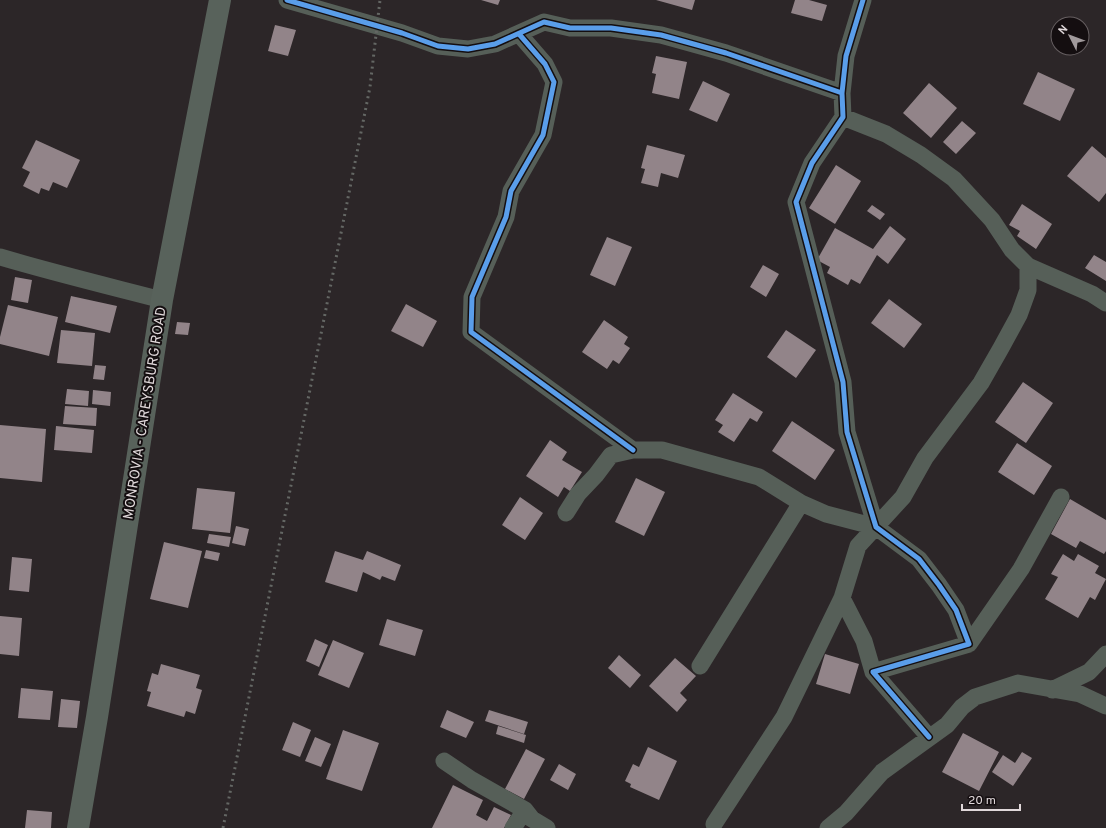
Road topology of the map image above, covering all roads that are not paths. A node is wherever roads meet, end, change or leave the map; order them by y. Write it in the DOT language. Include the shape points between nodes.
graph roads {
  1 [pos="220,0"];
  2 [pos="287,0"];
  3 [pos="863,0"];
  4 [pos="519,34"];
  5 [pos="842,93"];
  6 [pos="844,117"];
  7 [pos="0,257"];
  8 [pos="1028,266"];
  9 [pos="162,300"];
  10 [pos="1106,303"];
  11 [pos="633,450"];
  12 [pos="1061,497"];
  13 [pos="801,503"];
  14 [pos="566,514"];
  15 [pos="876,527"];
  16 [pos="842,598"];
  17 [pos="969,644"];
  18 [pos="1106,654"];
  19 [pos="700,666"];
  20 [pos="873,672"];
  21 [pos="1052,690"];
  22 [pos="1106,706"];
  23 [pos="928,737"];
  24 [pos="444,760"];
  25 [pos="525,810"];
  26 [pos="714,824"];
  27 [pos="78,828"];
  28 [pos="513,828"];
  29 [pos="547,828"];
  30 [pos="828,828"];
  1 -- 9 [label="main road, MONROVIA - CAREYSBURG ROAD"];
  2 -- 4 [label="street" via="438,46 468,49 495,44"];
  3 -- 5 [label="street" via="846,56"];
  4 -- 5 [label="street" via="544,22 570,28 611,28 661,35 726,53"];
  4 -- 11 [label="street" via="545,64 554,82 543,135 511,191 506,217 472,298 471,332"];
  5 -- 6 [label="street"];
  6 -- 8 [label="street" via="886,134 954,179 992,220 1012,250"];
  6 -- 15 [label="street" via="812,163 796,202 843,382 847,432"];
  7 -- 9 [label="street"];
  8 -- 10 [label="street" via="1092,294"];
  8 -- 15 [label="street" via="1028,290 1019,315 981,383 925,458 903,497"];
  9 -- 27 [label="main road, MONROVIA - CAREYSBURG ROAD"];
  11 -- 13 [label="street" via="662,450 759,477"];
  11 -- 14 [label="street" via="611,455 578,494"];
  12 -- 17 [label="street" via="1021,569"];
  13 -- 15 [label="street" via="826,514"];
  13 -- 19 [label="street"];
  15 -- 16 [label="street" via="858,546"];
  15 -- 17 [label="street" via="919,559 956,610"];
  16 -- 20 [label="street" via="864,642"];
  16 -- 26 [label="street" via="784,717"];
  17 -- 20 [label="street"];
  18 -- 21 [label="street" via="1090,672"];
  20 -- 23 [label="street"];
  21 -- 22 [label="street" via="1080,694"];
  21 -- 23 [label="street" via="1018,683 975,697 962,707 947,725"];
  23 -- 30 [label="street" via="882,772 846,813"];
  24 -- 25 [label="street" via="472,780"];
  25 -- 28 [label="street"];
  25 -- 29 [label="street" via="532,819"];
}
